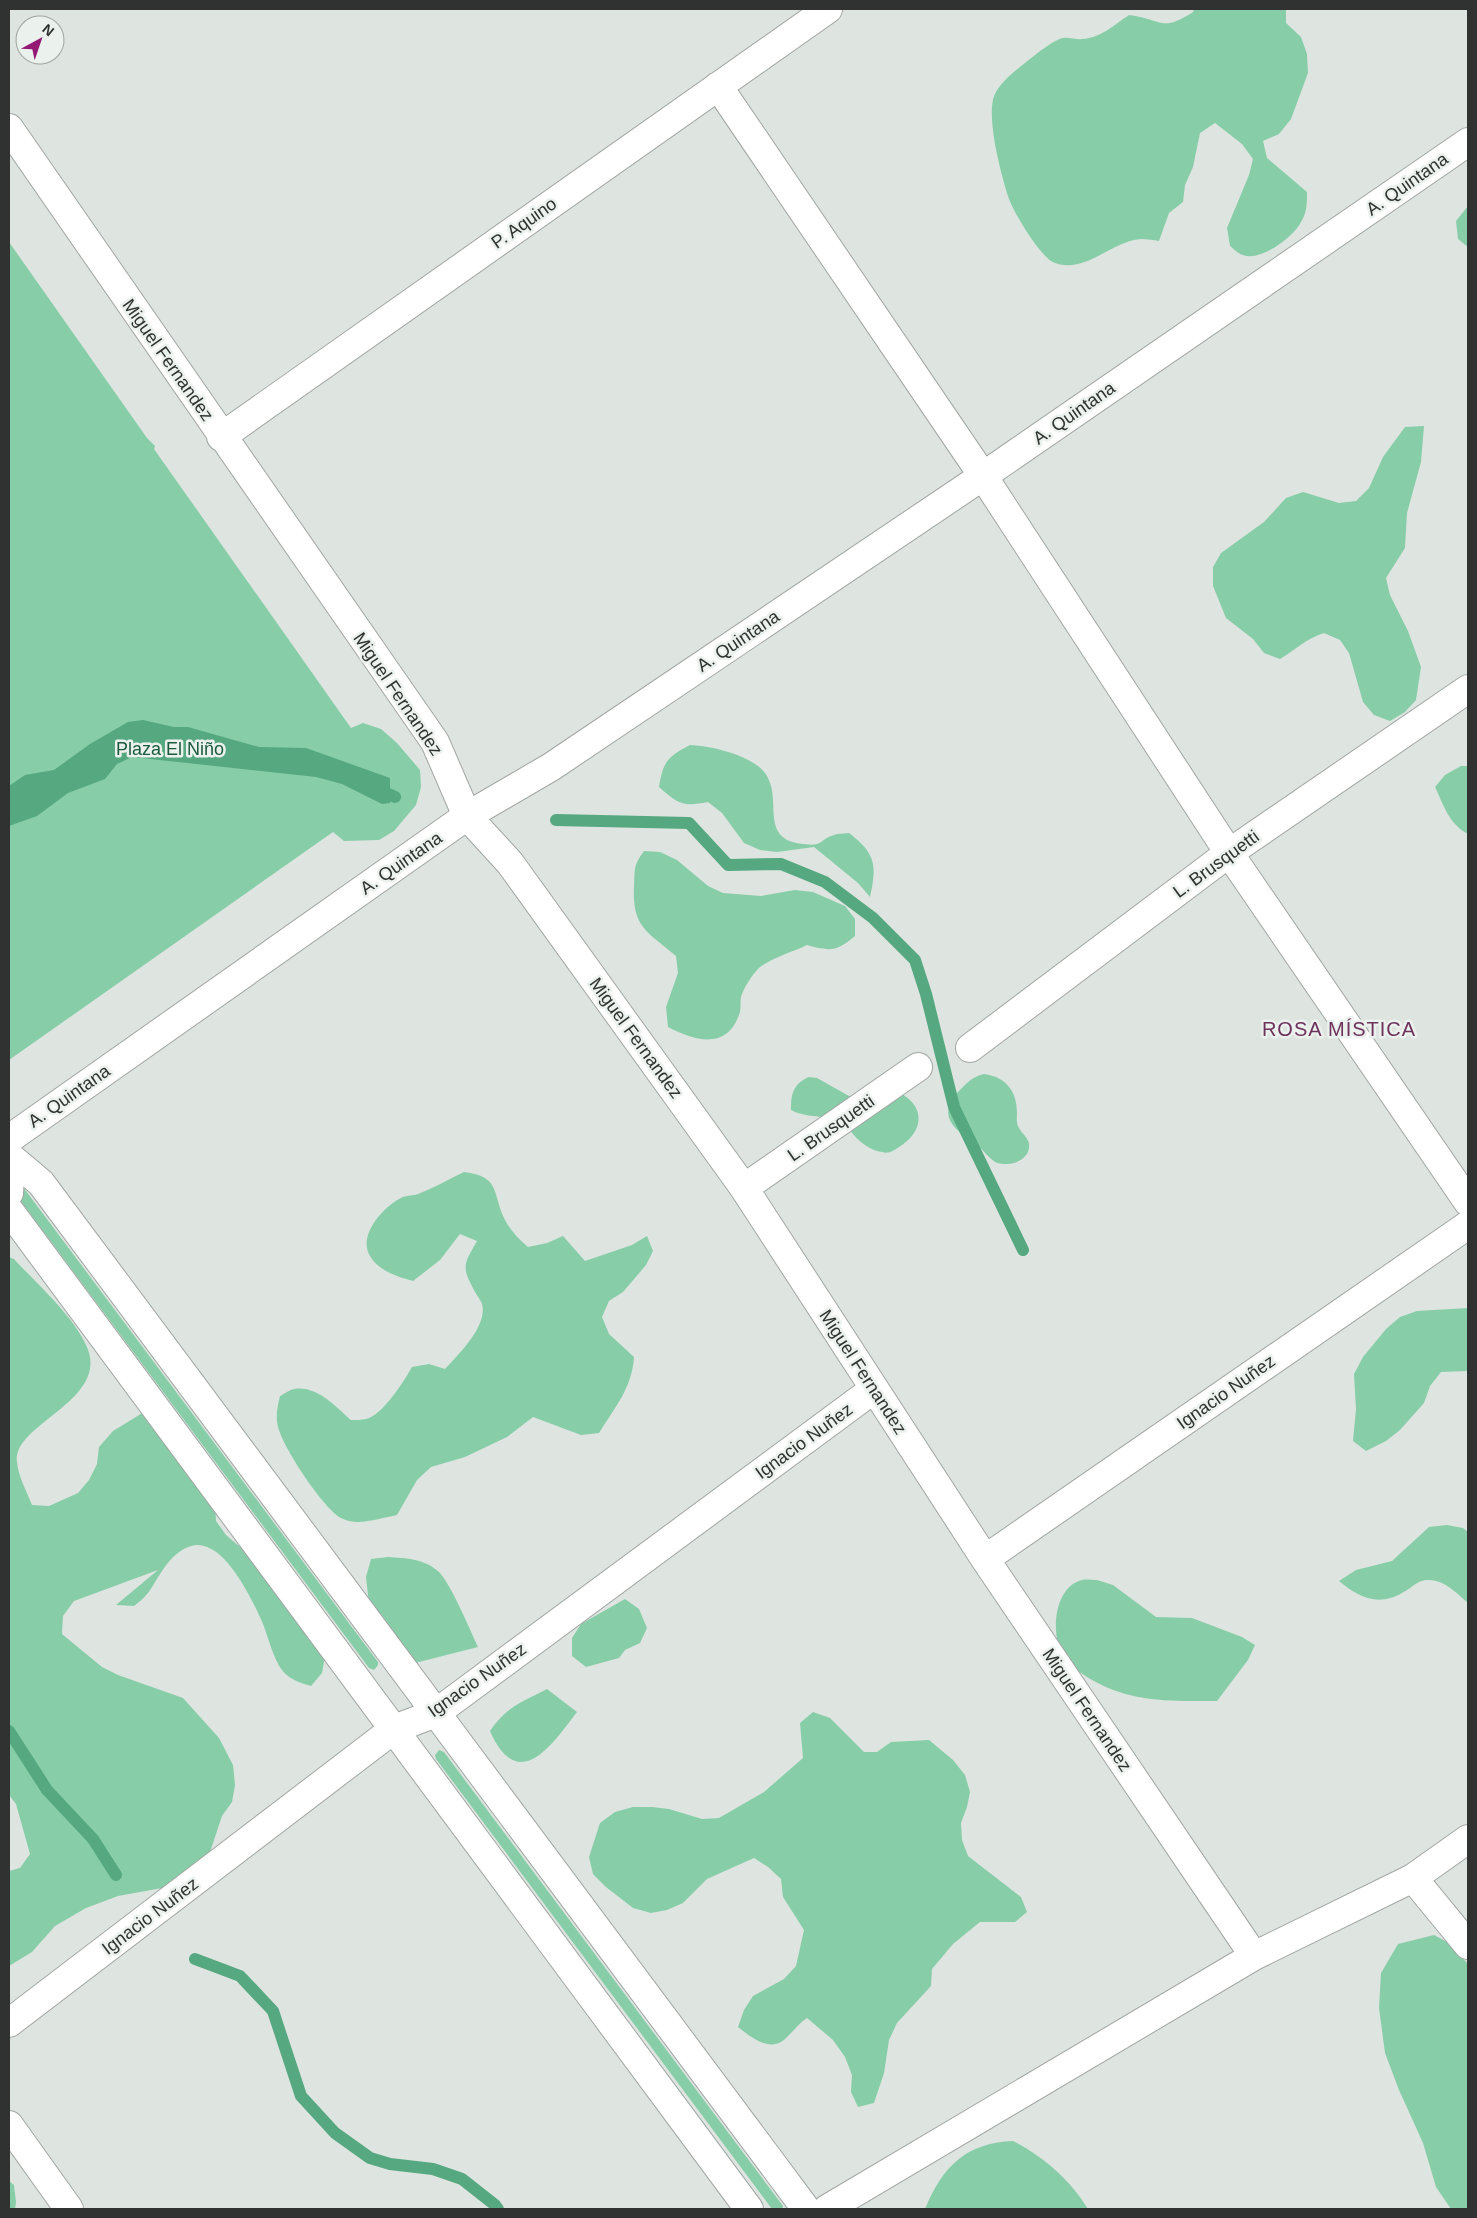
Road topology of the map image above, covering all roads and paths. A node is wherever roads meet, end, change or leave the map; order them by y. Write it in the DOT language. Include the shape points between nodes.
graph roads {
  1 [pos="828,9"];
  2 [pos="718,86"];
  3 [pos="9,128"];
  4 [pos="1468,142"];
  5 [pos="221,436"];
  6 [pos="983,476"];
  7 [pos="1468,689"];
  8 [pos="467,816"];
  9 [pos="1229,853"];
  10 [pos="970,1048"];
  11 [pos="918,1067"];
  12 [pos="10,1152"];
  13 [pos="744,1188"];
  14 [pos="9,1193"];
  15 [pos="1468,1202"];
  16 [pos="9,1210"];
  17 [pos="1468,1226"];
  18 [pos="874,1389"];
  19 [pos="985,1560"];
  20 [pos="436,1713"];
  21 [pos="394,1729"];
  22 [pos="1468,1839"];
  23 [pos="1413,1878"];
  24 [pos="1468,1945"];
  25 [pos="1254,1956"];
  26 [pos="9,2023"];
  27 [pos="9,2125"];
  28 [pos="69,2209"];
  29 [pos="749,2209"];
  30 [pos="806,2209"];
  31 [pos="828,2209"];
  1 -- 2 [label="street, P. Aquino"];
  2 -- 5 [label="street, P. Aquino"];
  2 -- 6 [label="street"];
  3 -- 5 [label="street, Miguel Fernandez"];
  4 -- 6 [label="street, A. Quintana"];
  5 -- 8 [label="street, Miguel Fernandez" via="435,742"];
  6 -- 8 [label="street, A. Quintana" via="551,767"];
  6 -- 9 [label="street"];
  7 -- 9 [label="street, L. Brusquetti"];
  8 -- 12 [label="street, A. Quintana"];
  8 -- 13 [label="street, Miguel Fernandez" via="510,863"];
  9 -- 10 [label="street, L. Brusquetti"];
  9 -- 15 [label="street"];
  11 -- 13 [label="street, L. Brusquetti"];
  12 -- 14 [label="street"];
  12 -- 20 [label="street" via="41,1183"];
  13 -- 18 [label="street, Miguel Fernandez"];
  16 -- 21 [label="street"];
  17 -- 19 [label="street, Ignacio Nuñez"];
  18 -- 19 [label="street, Miguel Fernandez"];
  18 -- 20 [label="street, Ignacio Nuñez"];
  19 -- 25 [label="street, Miguel Fernandez"];
  20 -- 21 [label="street, Ignacio Nuñez"];
  20 -- 30 [label="street"];
  21 -- 26 [label="street, Ignacio Nuñez"];
  21 -- 29 [label="street"];
  22 -- 23 [label="street"];
  23 -- 24 [label="street"];
  23 -- 25 [label="street"];
  25 -- 31 [label="street"];
  27 -- 28 [label="street"];
}
